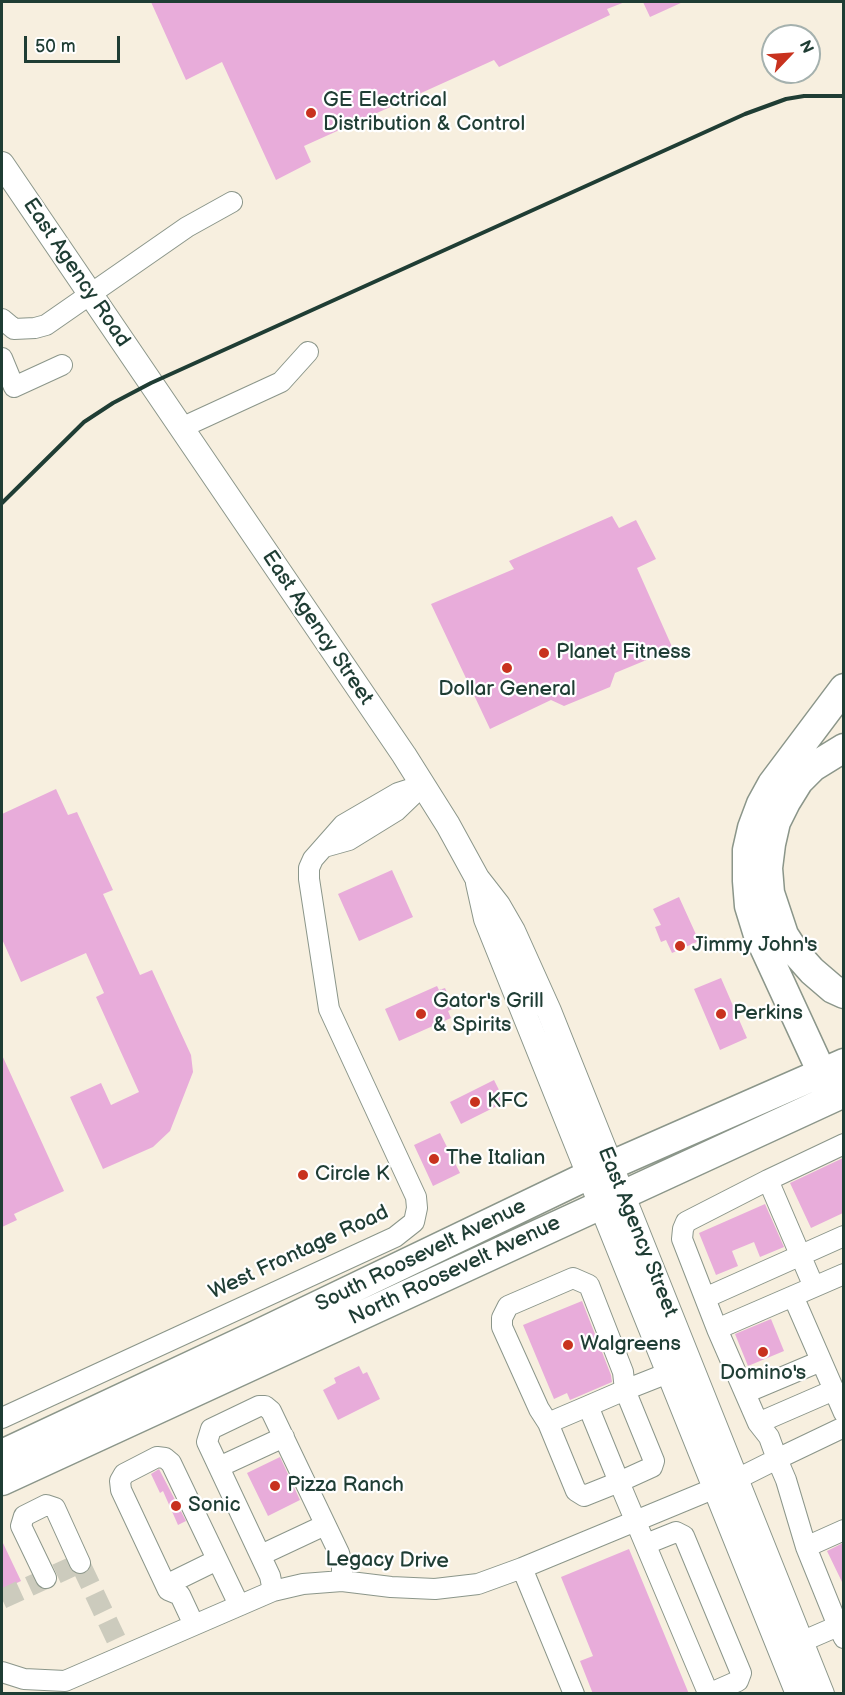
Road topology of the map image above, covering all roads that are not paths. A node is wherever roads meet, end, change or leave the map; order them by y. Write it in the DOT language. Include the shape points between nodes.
graph roads {
  1 [pos="2,164"];
  2 [pos="232,202"];
  3 [pos="91,294"];
  4 [pos="6,329"];
  5 [pos="308,352"];
  6 [pos="2,358"];
  7 [pos="62,365"];
  8 [pos="151,383"];
  9 [pos="181,428"];
  10 [pos="843,688"];
  11 [pos="843,748"];
  12 [pos="423,785"];
  13 [pos="843,994"];
  14 [pos="836,1074"];
  15 [pos="843,1093"];
  16 [pos="843,1144"];
  17 [pos="600,1170"];
  18 [pos="768,1180"];
  19 [pos="611,1199"];
  20 [pos="843,1236"];
  21 [pos="801,1256"];
  22 [pos="843,1274"];
  23 [pos="814,1287"];
  24 [pos="793,1296"];
  25 [pos="705,1298"];
  26 [pos="717,1329"];
  27 [pos="821,1361"];
  28 [pos="668,1373"];
  29 [pos="624,1381"];
  30 [pos="834,1389"];
  31 [pos="746,1393"];
  32 [pos="588,1406"];
  33 [pos="843,1413"];
  34 [pos="544,1416"];
  35 [pos="2,1418"];
  36 [pos="758,1423"];
  37 [pos="843,1427"];
  38 [pos="284,1437"];
  39 [pos="2,1454"];
  40 [pos="777,1459"];
  41 [pos="219,1467"];
  42 [pos="2,1481"];
  43 [pos="619,1482"];
  44 [pos="726,1484"];
  45 [pos="636,1521"];
  46 [pos="325,1525"];
  47 [pos="843,1530"];
  48 [pos="646,1544"];
  49 [pos="806,1547"];
  50 [pos="261,1555"];
  51 [pos="217,1560"];
  52 [pos="80,1563"];
  53 [pos="522,1568"];
  54 [pos="46,1578"];
  55 [pos="342,1581"];
  56 [pos="165,1585"];
  57 [pos="273,1591"];
  58 [pos="239,1605"];
  59 [pos="194,1625"];
  60 [pos="842,1629"];
  61 [pos="801,1642"];
  62 [pos="2,1672"];
  63 [pos="574,1694"];
  64 [pos="798,1694"];
  65 [pos="822,1694"];
  1 -- 3 [label="main road, East Agency Road"];
  2 -- 3 [label="street" via="188,227"];
  3 -- 4 [label="street" via="46,325"];
  3 -- 8 [label="main road, East Agency Road"];
  5 -- 9 [label="street" via="281,382"];
  6 -- 7 [label="street" via="14,387"];
  8 -- 9 [label="main road, East Agency Street"];
  9 -- 12 [label="main road, East Agency Street"];
  10 -- 14 [label="highway" via="772,784 752,828 747,850 749,906 757,932"];
  11 -- 13 [label="highway" via="799,781 776,822 768,868 784,935 812,971"];
  12 -- 17 [label="main road, East Agency Street" via="521,947"];
  12 -- 35 [label="street, West Frontage Road" via="396,811 349,840 324,847 309,868 326,994 334,1022 416,1197 414,1222 395,1237"];
  14 -- 17 [label="highway, South Roosevelt Avenue"];
  15 -- 19 [label="highway, North Roosevelt Avenue"];
  16 -- 18 [label="street"];
  17 -- 19 [label="main road, East Agency Street"];
  17 -- 39 [label="highway, South Roosevelt Avenue"];
  18 -- 21 [label="street"];
  18 -- 25 [label="street" via="686,1222 682,1239"];
  19 -- 28 [label="main road, East Agency Street"];
  19 -- 42 [label="highway, North Roosevelt Avenue"];
  19 -- 44 [label="main road, East Agency Street"];
  20 -- 21 [label="street"];
  21 -- 23 [label="street"];
  21 -- 25 [label="street"];
  22 -- 23 [label="street"];
  23 -- 24 [label="street"];
  24 -- 26 [label="street"];
  24 -- 27 [label="street"];
  25 -- 26 [label="street"];
  26 -- 31 [label="street"];
  27 -- 30 [label="street"];
  27 -- 31 [label="street"];
  28 -- 29 [label="street"];
  28 -- 44 [label="main road, East Agency Street"];
  29 -- 32 [label="street"];
  29 -- 34 [label="street" via="589,1285 573,1278 508,1306 502,1327"];
  29 -- 43 [label="street" via="654,1461 651,1467"];
  30 -- 33 [label="street"];
  30 -- 36 [label="street"];
  31 -- 36 [label="street"];
  32 -- 34 [label="street"];
  32 -- 43 [label="street"];
  34 -- 43 [label="street" via="576,1491 584,1496"];
  36 -- 40 [label="street" via="769,1437"];
  37 -- 40 [label="street, Legacy Drive"];
  38 -- 41 [label="street"];
  38 -- 41 [label="street" via="272,1411 259,1406 211,1430 207,1442"];
  38 -- 46 [label="street"];
  40 -- 44 [label="street, Legacy Drive"];
  40 -- 49 [label="street"];
  41 -- 50 [label="street"];
  43 -- 45 [label="street"];
  44 -- 45 [label="street, Legacy Drive"];
  44 -- 61 [label="main road, East Agency Street"];
  44 -- 64 [label="main road, East Agency Street"];
  45 -- 48 [label="street"];
  45 -- 53 [label="street, Legacy Drive"];
  46 -- 50 [label="street"];
  46 -- 55 [label="street" via="342,1564"];
  47 -- 49 [label="street"];
  48 -- 48 [label="street" via="706,1688 713,1692 738,1681 741,1673 684,1536 676,1532"];
  49 -- 60 [label="street"];
  50 -- 57 [label="street"];
  51 -- 56 [label="street"];
  51 -- 56 [label="street" via="171,1463 158,1457 124,1474 120,1481"];
  51 -- 58 [label="street"];
  52 -- 54 [label="street" via="55,1508 46,1505 24,1516 21,1526"];
  53 -- 55 [label="street, Legacy Drive" via="478,1584 435,1589"];
  53 -- 63 [label="street"];
  55 -- 57 [label="street, Legacy Drive"];
  56 -- 59 [label="street" via="180,1595"];
  57 -- 58 [label="street, Legacy Drive"];
  58 -- 59 [label="street, Legacy Drive"];
  59 -- 62 [label="street, Legacy Drive" via="65,1681 24,1679"];
  60 -- 61 [label="street"];
  61 -- 65 [label="main road, East Agency Street"];
}
